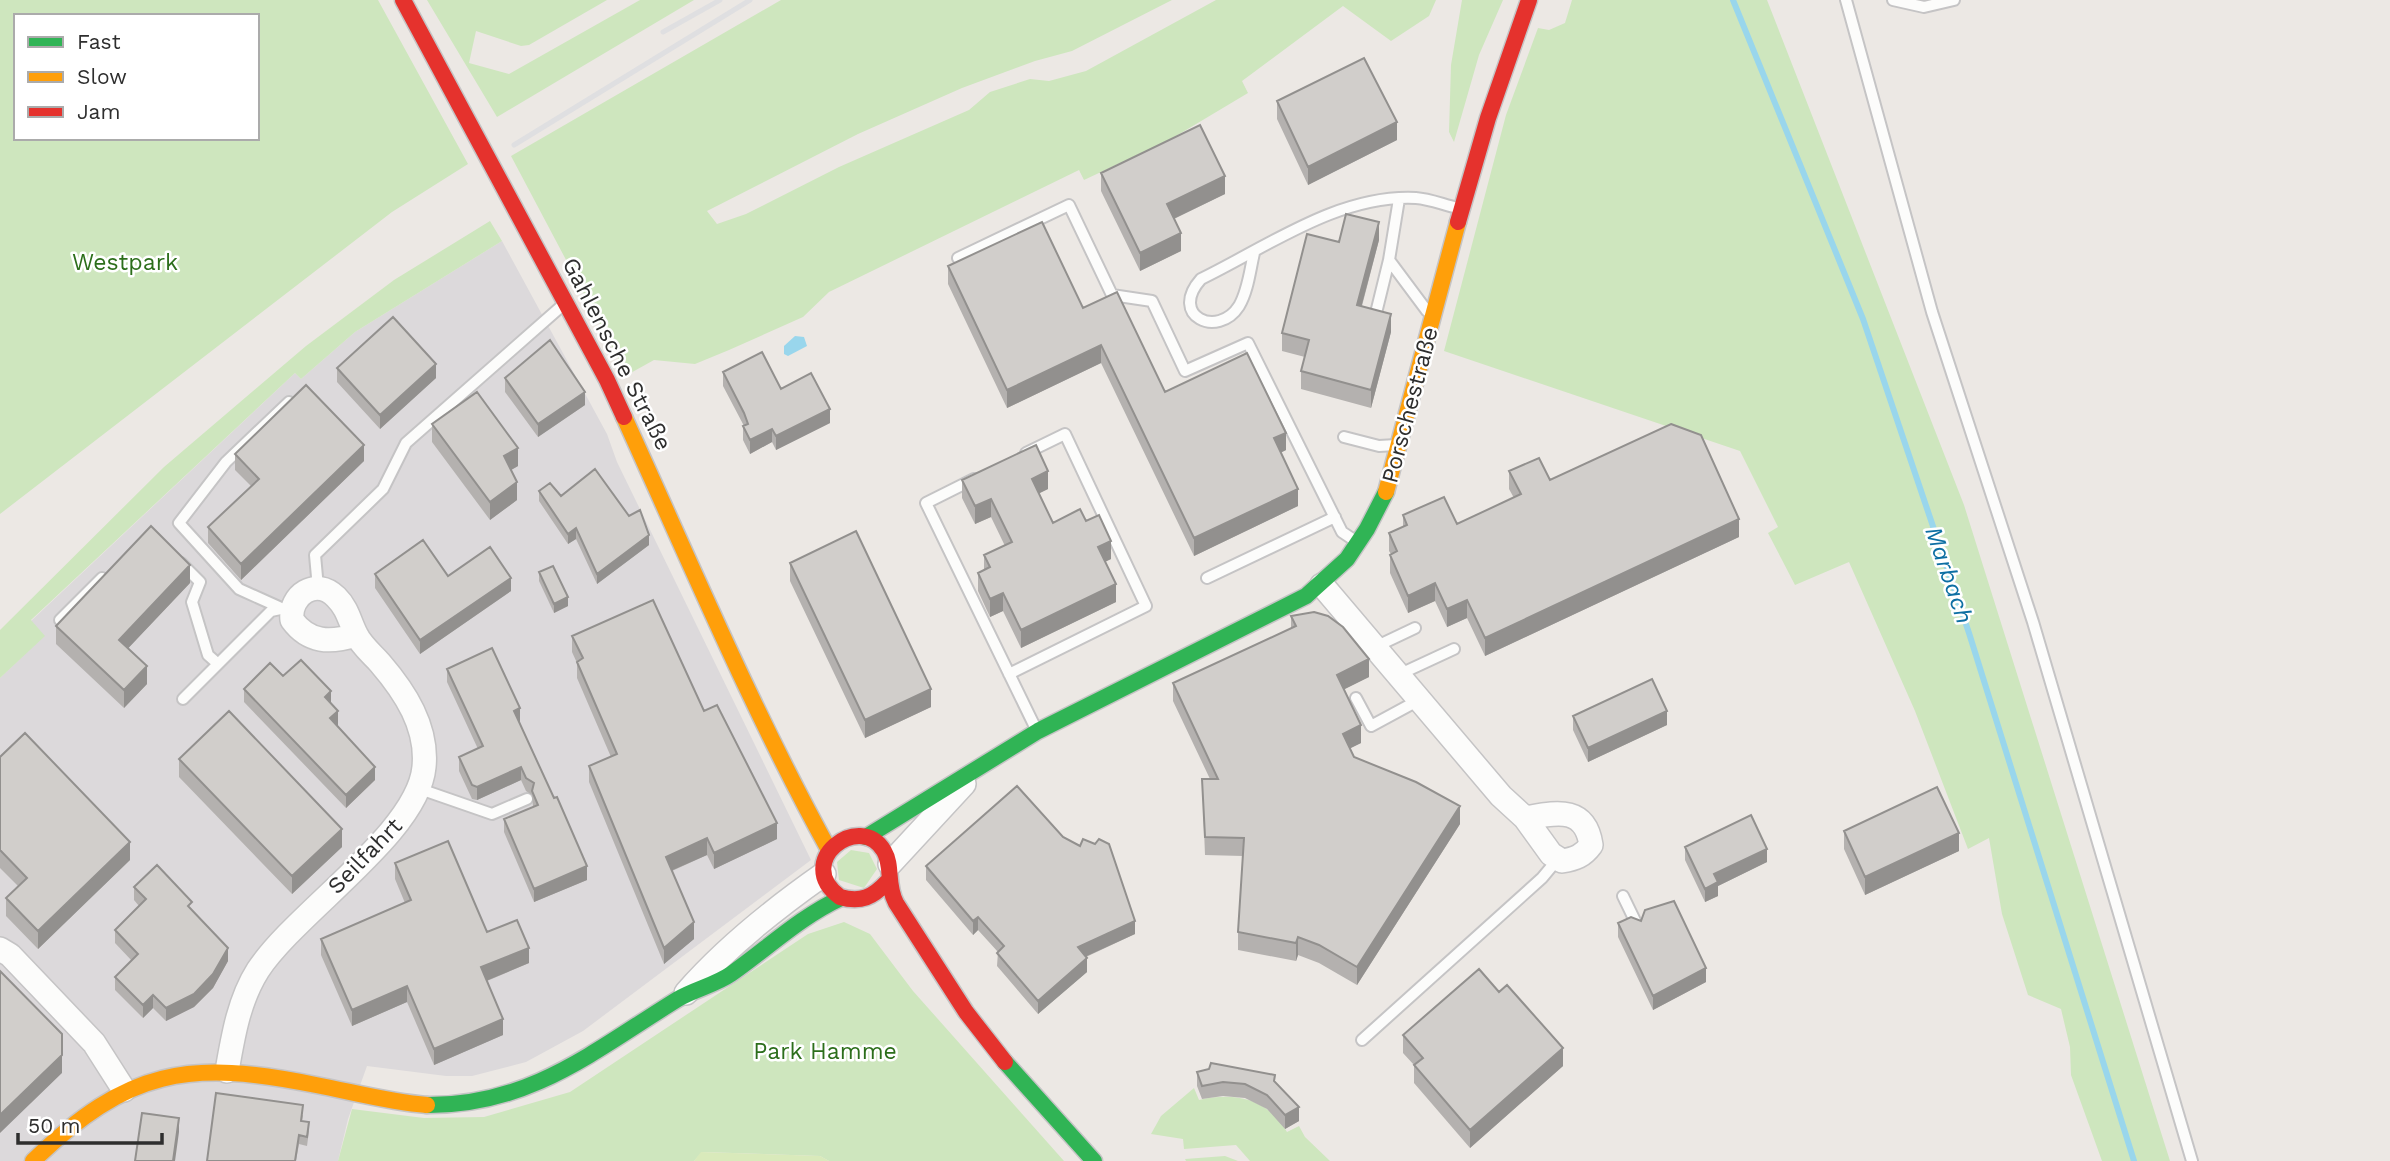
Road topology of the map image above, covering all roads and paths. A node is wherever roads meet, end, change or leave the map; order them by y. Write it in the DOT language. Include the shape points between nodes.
graph roads {
  1 [pos="403,0"];
  2 [pos="1529,0"];
  3 [pos="1846,0"];
  4 [pos="1893,0"];
  5 [pos="1954,0"];
  6 [pos="1399,198"];
  7 [pos="1461,208"];
  8 [pos="1254,253"];
  9 [pos="958,258"];
  10 [pos="1389,260"];
  11 [pos="566,302"];
  12 [pos="1376,313"];
  13 [pos="1434,319"];
  14 [pos="289,402"];
  15 [pos="1344,438"];
  16 [pos="1400,445"];
  17 [pos="1019,457"];
  18 [pos="984,474"];
  19 [pos="1335,517"];
  20 [pos="1360,543"];
  21 [pos="175,556"];
  22 [pos="114,567"];
  23 [pos="1207,578"];
  24 [pos="1322,584"];
  25 [pos="318,588"];
  26 [pos="285,608"];
  27 [pos="60,620"];
  28 [pos="1415,628"];
  29 [pos="356,635"];
  30 [pos="1375,648"];
  31 [pos="1454,649"];
  32 [pos="217,663"];
  33 [pos="1009,674"];
  34 [pos="1398,675"];
  35 [pos="1356,698"];
  36 [pos="183,699"];
  37 [pos="1419,700"];
  38 [pos="1038,731"];
  39 [pos="773,737"];
  40 [pos="973,773"];
  41 [pos="421,789"];
  42 [pos="819,794"];
  43 [pos="527,799"];
  44 [pos="1525,818"];
  45 [pos="839,822"];
  46 [pos="858,836"];
  47 [pos="829,849"];
  48 [pos="1557,860"];
  49 [pos="888,873"];
  50 [pos="824,874"];
  51 [pos="1623,896"];
  52 [pos="841,898"];
  53 [pos="862,902"];
  54 [pos="875,915"];
  55 [pos="1638,927"];
  56 [pos="904,947"];
  57 [pos="0,949"];
  58 [pos="682,997"];
  59 [pos="971,1021"];
  60 [pos="1362,1040"];
  61 [pos="227,1071"];
  62 [pos="124,1090"];
  63 [pos="33,1161"];
  64 [pos="1094,1161"];
  65 [pos="2192,1161"];
  1 -- 11 [label="street, Gahlensche Straße"];
  2 -- 7 [label="street, Porschestraße" via="1500,75"];
  3 -- 65 [label="lane" via="1932,312 2033,622"];
  4 -- 5 [label="lane" via="1924,7"];
  6 -- 7 [label="lane"];
  6 -- 8 [label="lane" via="1367,201"];
  6 -- 10 [label="lane"];
  7 -- 13 [label="street, Porschestraße"];
  8 -- 8 [label="lane" via="1201,279 1190,292 1194,314 1206,323 1217,323 1238,307"];
  9 -- 19 [label="lane" via="1069,205 1112,295 1152,301 1185,371 1248,343"];
  10 -- 12 [label="lane"];
  10 -- 13 [label="lane"];
  11 -- 25 [label="lane" via="407,443 383,489 315,555"];
  11 -- 39 [label="street, Gahlensche Straße" via="629,424"];
  13 -- 16 [label="street, Porschestraße"];
  14 -- 26 [label="lane" via="226,461 179,523 239,589"];
  15 -- 16 [label="lane" via="1379,446"];
  16 -- 20 [label="street, Porschestraße" via="1379,510"];
  17 -- 33 [label="lane" via="1065,434 1146,606"];
  18 -- 33 [label="lane" via="926,503"];
  19 -- 20 [label="lane" via="1342,533"];
  19 -- 23 [label="lane"];
  20 -- 24 [label="street, Porschestraße"];
  21 -- 32 [label="lane" via="200,582 192,602 208,655"];
  22 -- 27 [label="lane"];
  24 -- 30 [label="street"];
  24 -- 38 [label="street, Porschestraße" via="1287,607"];
  25 -- 26 [label="street" via="306,590"];
  25 -- 29 [label="street, Seilfahrt" via="337,597 350,614"];
  26 -- 29 [label="street" via="310,637 336,641"];
  26 -- 32 [label="lane"];
  28 -- 30 [label="lane"];
  29 -- 41 [label="street, Seilfahrt" via="398,684 415,716 425,742"];
  30 -- 34 [label="street"];
  31 -- 34 [label="lane"];
  32 -- 36 [label="lane"];
  33 -- 38 [label="lane"];
  34 -- 37 [label="street"];
  35 -- 37 [label="lane" via="1371,726"];
  37 -- 44 [label="street"];
  38 -- 40 [label="street, Porschestraße"];
  39 -- 42 [label="street, Gahlensche Straße"];
  39 -- 47 [label="street, Gahlensche Straße"];
  40 -- 46 [label="street, Porschestraße"];
  40 -- 49 [label="street, Porschestraße"];
  41 -- 43 [label="lane" via="492,814"];
  41 -- 61 [label="street, Seilfahrt" via="398,823 280,942 258,971 246,991"];
  44 -- 48 [label="street"];
  44 -- 48 [label="street" via="1558,813 1582,822 1591,845 1573,859"];
  45 -- 46 [label="street"];
  46 -- 47 [label="street"];
  46 -- 49 [label="street" via="882,847"];
  47 -- 50 [label="street"];
  48 -- 60 [label="lane"];
  49 -- 53 [label="street" via="881,891"];
  49 -- 59 [label="street" via="899,908"];
  50 -- 52 [label="street" via="829,888"];
  50 -- 58 [label="street" via="754,927"];
  51 -- 55 [label="lane"];
  52 -- 53 [label="street"];
  52 -- 58 [label="street" via="811,913 715,983"];
  53 -- 54 [label="street"];
  56 -- 59 [label="street"];
  57 -- 62 [label="street" via="93,1043"];
  58 -- 61 [label="street" via="573,1068 530,1088 481,1100 442,1105 392,1102"];
  59 -- 64 [label="street"];
  61 -- 62 [label="street" via="160,1078"];
  62 -- 63 [label="street" via="92,1107"];
}
